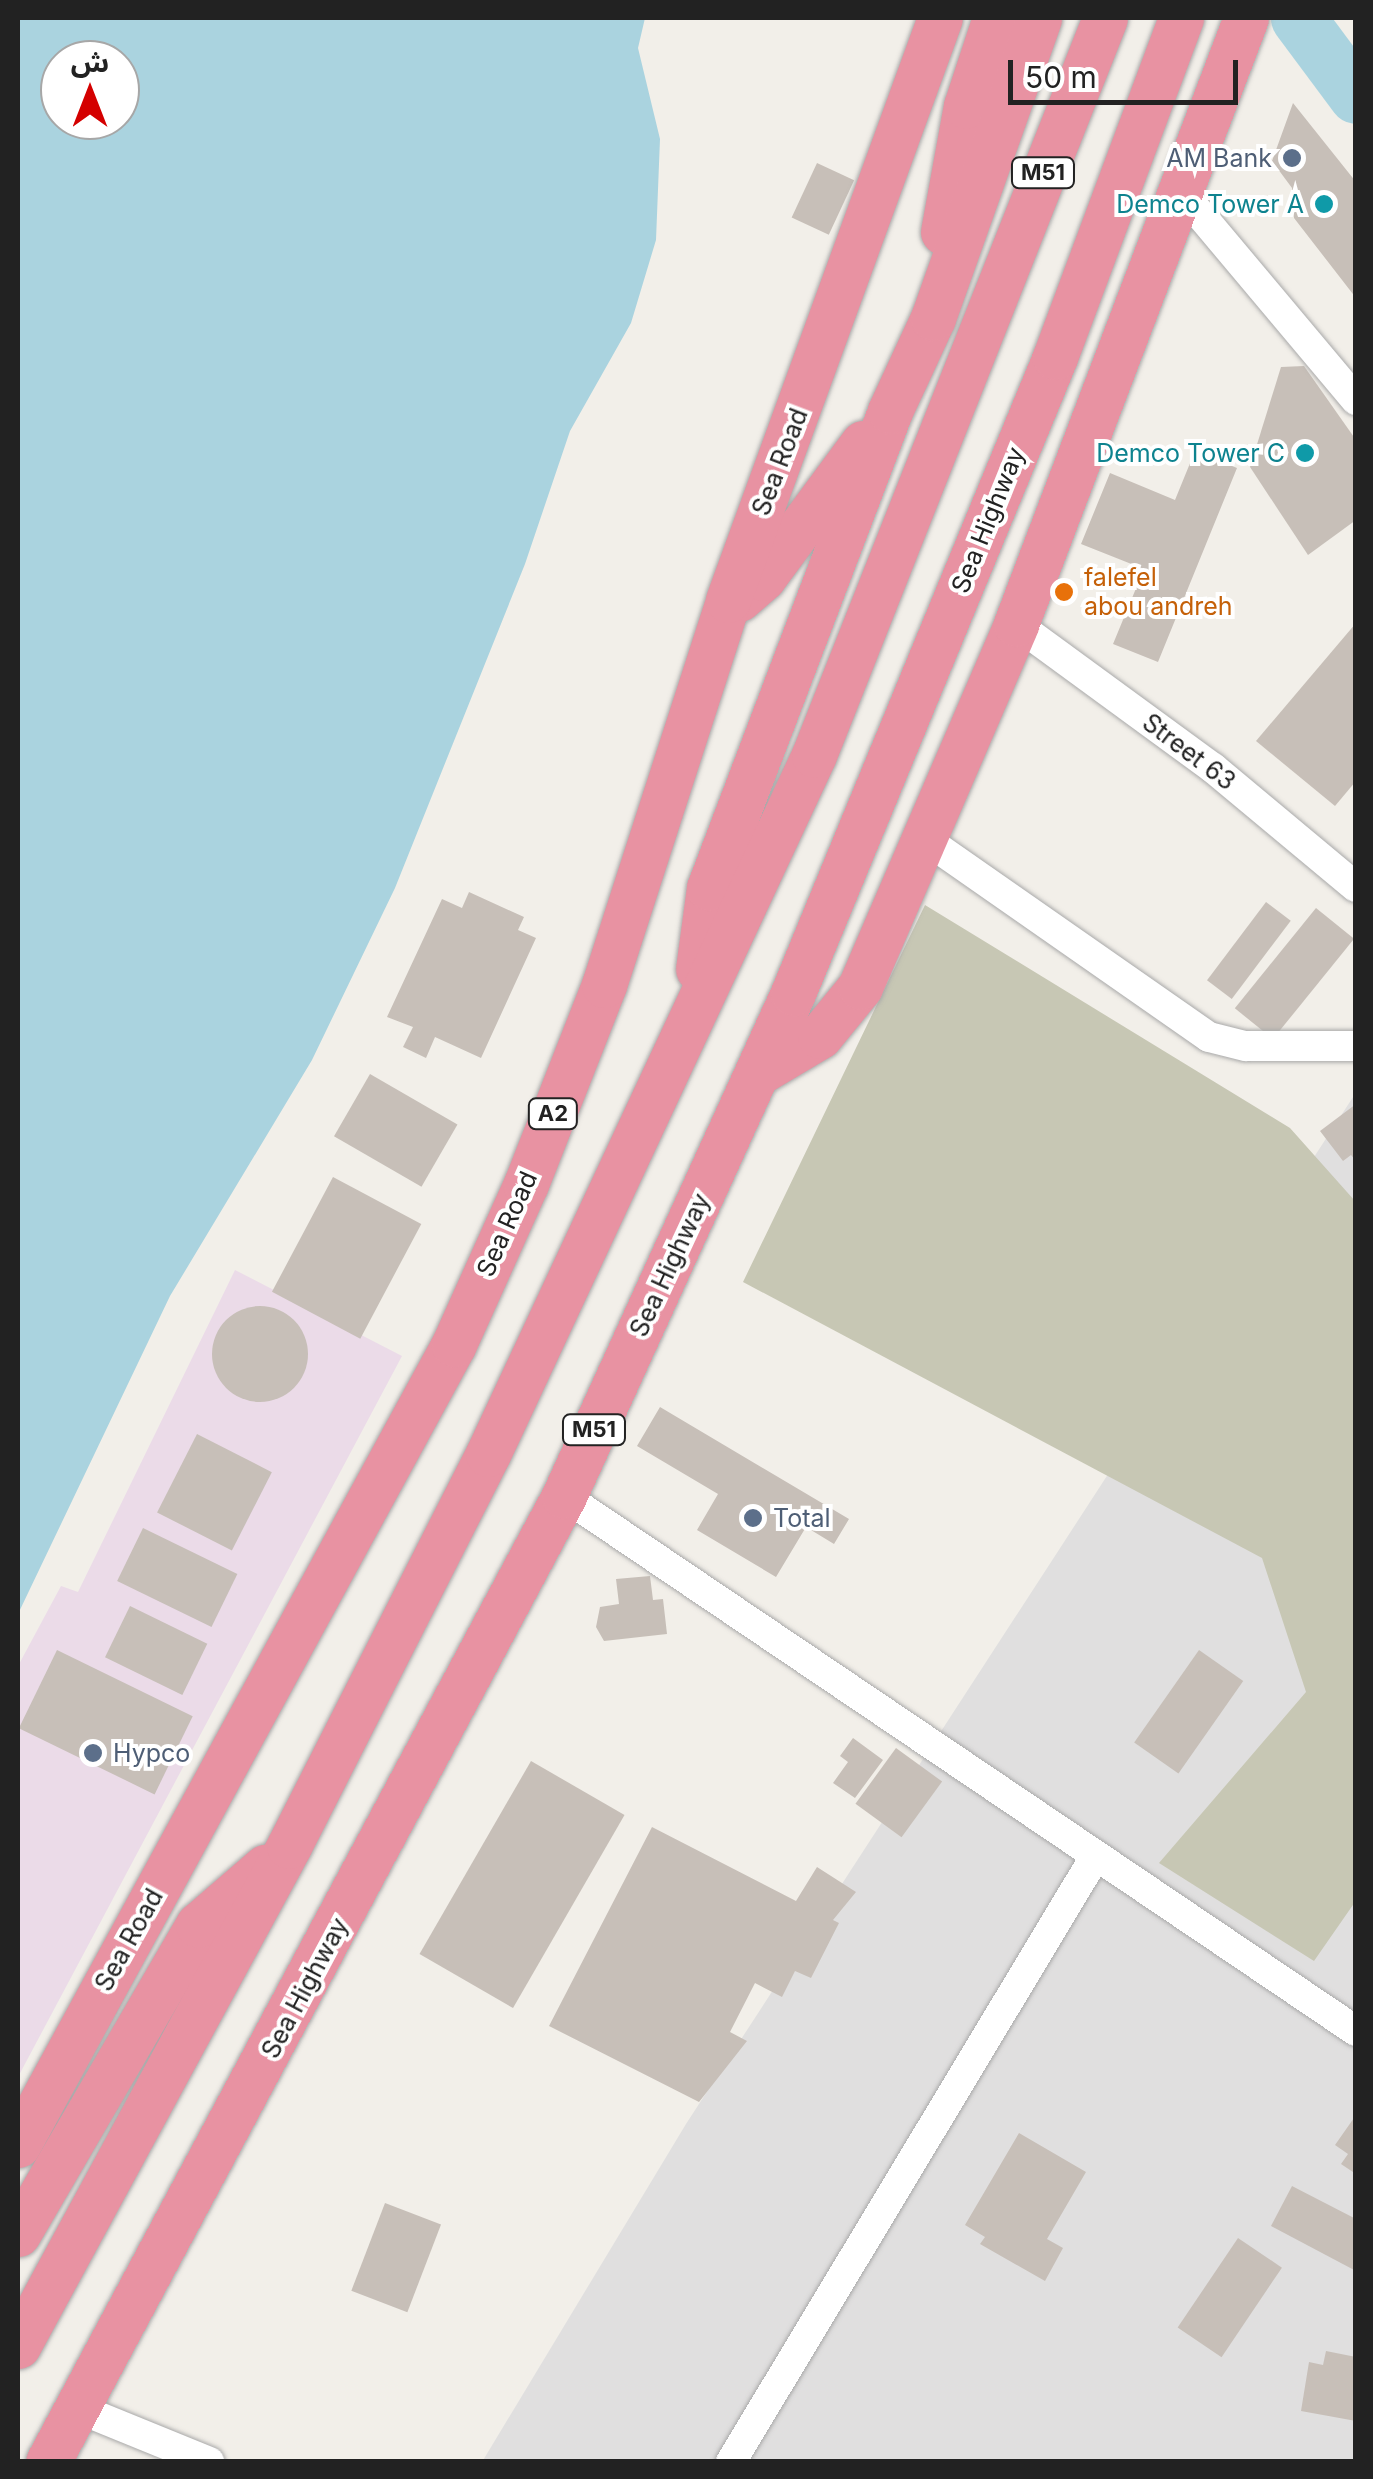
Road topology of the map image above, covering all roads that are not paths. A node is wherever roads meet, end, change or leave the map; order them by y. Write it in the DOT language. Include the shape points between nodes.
graph roads {
  1 [pos="940,18"];
  2 [pos="996,18"];
  3 [pos="1039,18"];
  4 [pos="1105,18"];
  5 [pos="1180,18"];
  6 [pos="1246,18"];
  7 [pos="1178,188"];
  8 [pos="933,318"];
  9 [pos="1356,400"];
  10 [pos="890,411"];
  11 [pos="728,600"];
  12 [pos="1016,624"];
  13 [pos="926,840"];
  14 [pos="1356,887"];
  15 [pos="693,1011"];
  16 [pos="1356,1046"];
  17 [pos="758,1073"];
  18 [pos="564,1496"];
  19 [pos="289,1846"];
  20 [pos="1095,1857"];
  21 [pos="1356,2031"];
  22 [pos="18,2145"];
  23 [pos="18,2234"];
  24 [pos="18,2346"];
  25 [pos="77,2408"];
  26 [pos="48,2462"];
  27 [pos="209,2462"];
  28 [pos="732,2462"];
  1 -- 11 [label="highway, Sea Road / A2"];
  2 -- 8 [label="highway" via="951,172"];
  3 -- 8 [label="highway"];
  4 -- 15 [label="highway, M51" via="814,754"];
  5 -- 17 [label="highway, Sea Highway / M51" via="1055,357"];
  6 -- 7 [label="highway"];
  7 -- 9 [label="street"];
  7 -- 12 [label="highway"];
  8 -- 10 [label="highway"];
  10 -- 11 [label="highway" via="763,578 745,598"];
  10 -- 15 [label="highway" via="709,888"];
  11 -- 22 [label="highway, Sea Road / A2" via="604,986 454,1344"];
  12 -- 13 [label="highway"];
  12 -- 14 [label="street, Street 63" via="1213,768"];
  13 -- 16 [label="street" via="1209,1037 1246,1046"];
  13 -- 17 [label="highway" via="851,1000 820,1036"];
  15 -- 19 [label="highway, M51" via="488,1454"];
  17 -- 18 [label="highway, Sea Highway / M51"];
  18 -- 20 [label="street"];
  18 -- 25 [label="highway, Sea Highway / M51"];
  19 -- 23 [label="highway" via="198,1925"];
  19 -- 24 [label="highway, M51"];
  20 -- 21 [label="street"];
  20 -- 28 [label="street"];
  25 -- 26 [label="highway, Sea Highway / M51"];
  25 -- 27 [label="street"];
}
